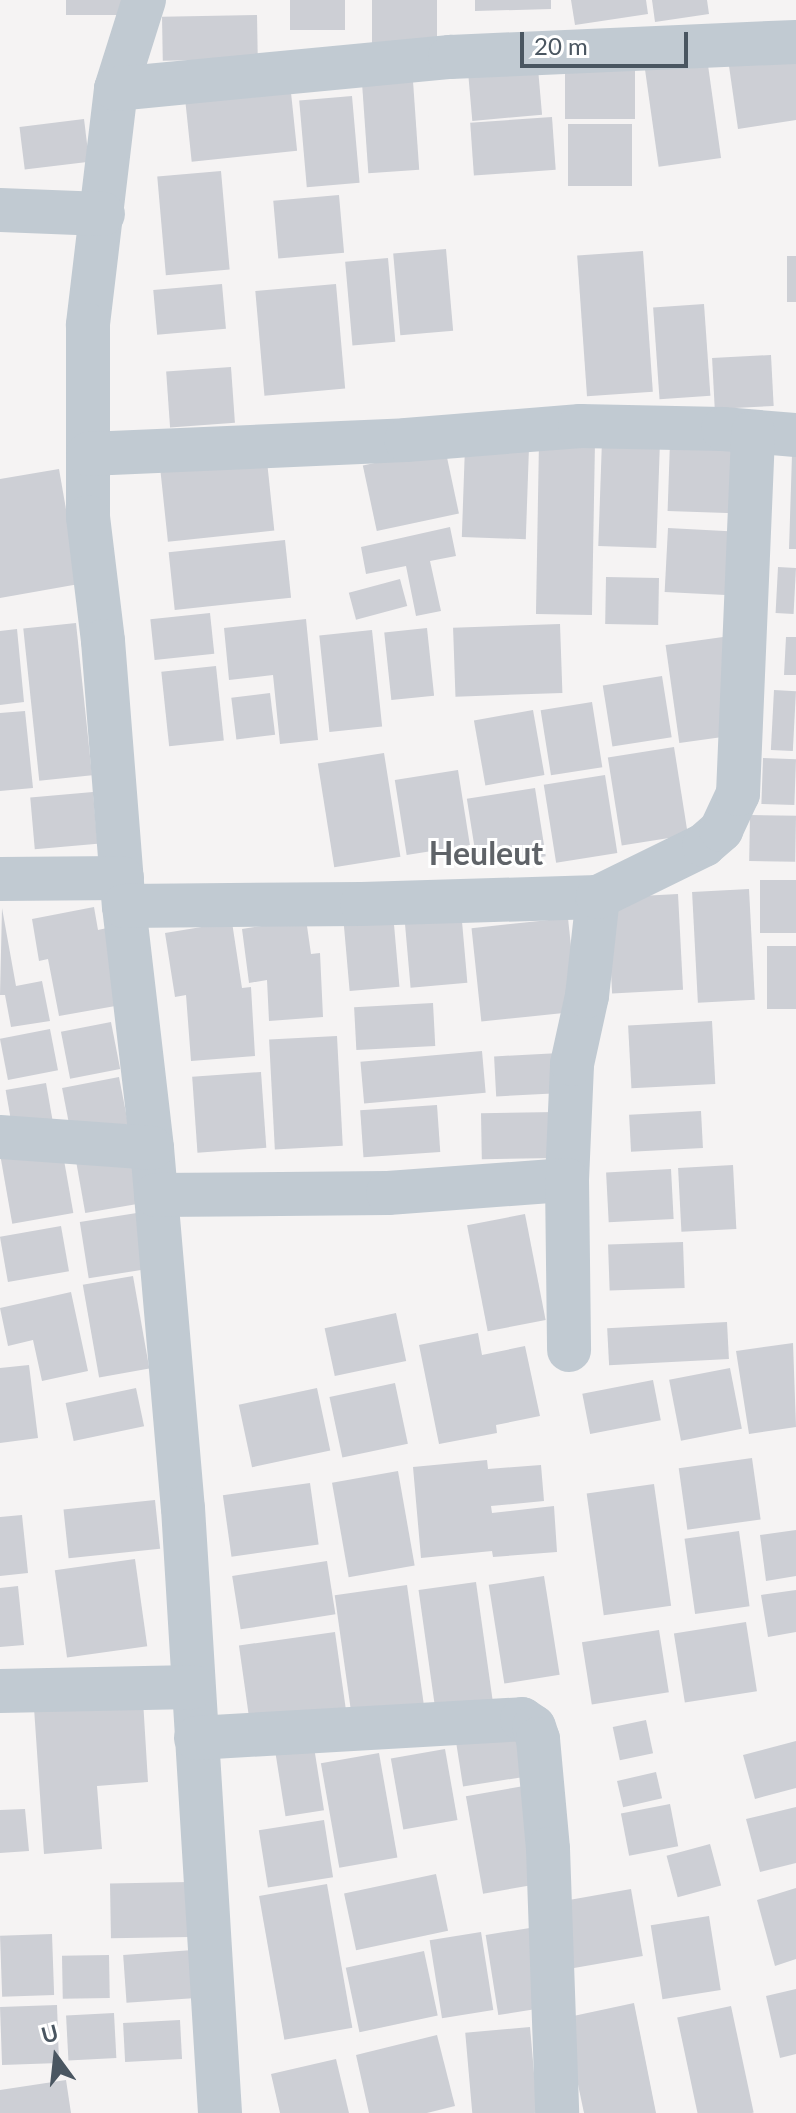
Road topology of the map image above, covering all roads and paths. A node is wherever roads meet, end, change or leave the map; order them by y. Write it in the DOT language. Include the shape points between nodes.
graph roads {
  1 [pos="144,0"];
  2 [pos="796,42"];
  3 [pos="116,89"];
  4 [pos="0,210"];
  5 [pos="103,214"];
  6 [pos="753,432"];
  7 [pos="796,435"];
  8 [pos="88,454"];
  9 [pos="0,879"];
  10 [pos="123,892"];
  11 [pos="598,897"];
  12 [pos="0,1137"];
  13 [pos="152,1148"];
  14 [pos="567,1180"];
  15 [pos="156,1195"];
  16 [pos="569,1350"];
  17 [pos="193,1687"];
  18 [pos="0,1691"];
  19 [pos="196,1738"];
  20 [pos="220,2113"];
  21 [pos="557,2113"];
  1 -- 3 [label="street"];
  2 -- 3 [label="street" via="450,57"];
  3 -- 5 [label="street"];
  4 -- 5 [label="street"];
  5 -- 8 [label="street" via="88,325"];
  6 -- 7 [label="street"];
  6 -- 8 [label="street" via="580,426 406,440"];
  6 -- 11 [label="street" via="738,794 721,830 704,845"];
  8 -- 10 [label="street" via="88,517"];
  9 -- 10 [label="street"];
  10 -- 11 [label="street" via="362,904"];
  10 -- 13 [label="street"];
  11 -- 14 [label="street" via="587,996 572,1064"];
  12 -- 13 [label="street"];
  13 -- 15 [label="street"];
  14 -- 15 [label="street" via="388,1193"];
  14 -- 16 [label="street"];
  15 -- 17 [label="street"];
  17 -- 18 [label="street"];
  17 -- 19 [label="street"];
  19 -- 20 [label="street"];
  19 -- 21 [label="street" via="522,1719 534,1727 548,1849"];
}
